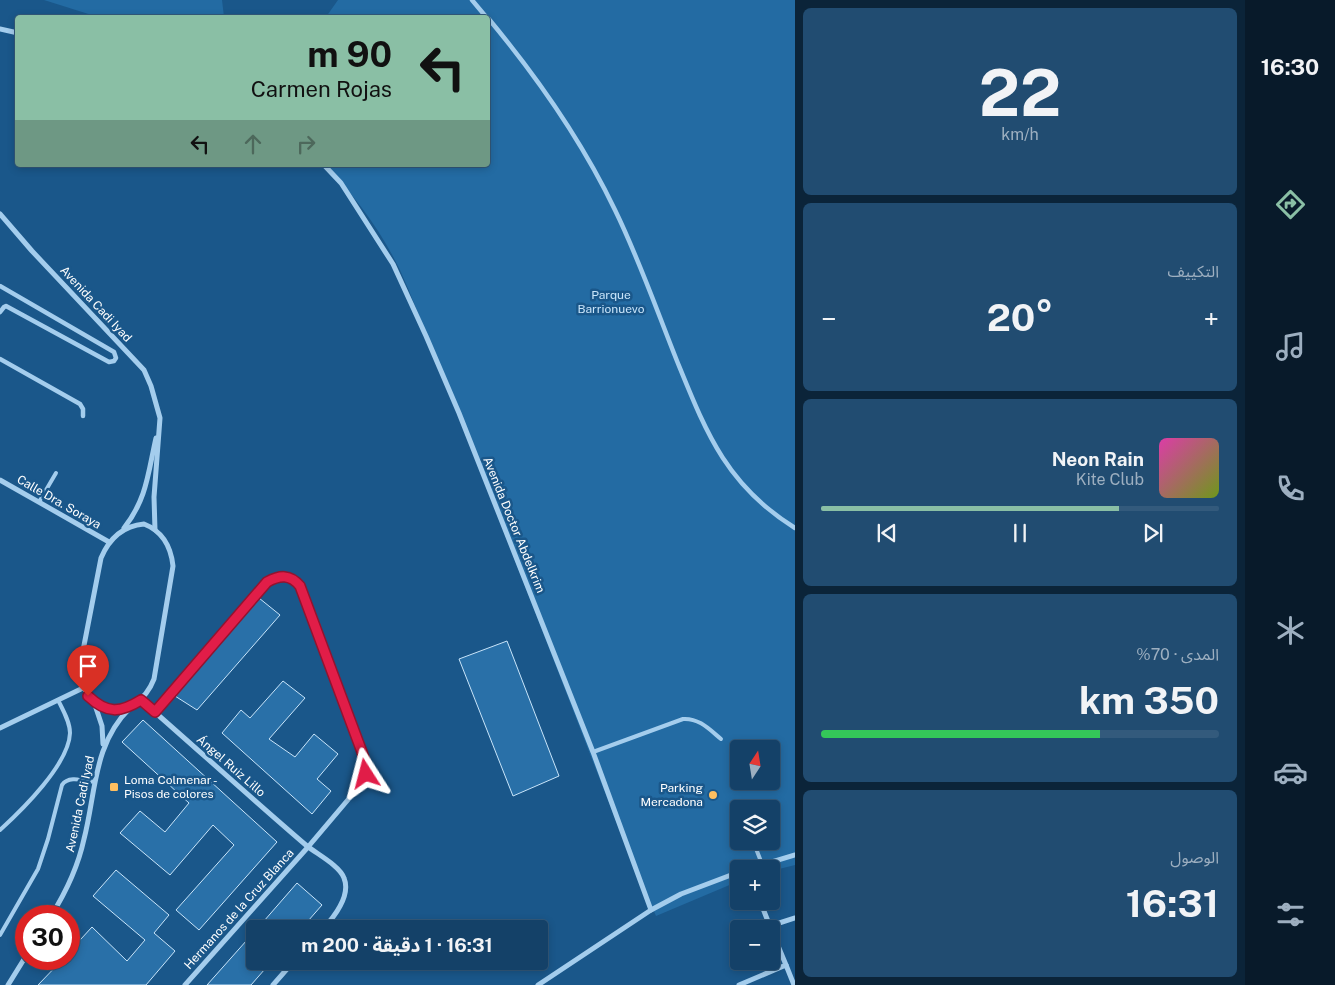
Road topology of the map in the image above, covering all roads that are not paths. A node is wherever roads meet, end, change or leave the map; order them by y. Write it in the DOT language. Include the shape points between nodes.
graph roads {
  1 [pos="472,0"];
  2 [pos="484,15"];
  3 [pos="490,22"];
  4 [pos="0,29"];
  5 [pos="15,33"];
  6 [pos="326,167"];
  7 [pos="0,214"];
  8 [pos="0,286"];
  9 [pos="0,312"];
  10 [pos="0,359"];
  11 [pos="83,416"];
  12 [pos="160,418"];
  13 [pos="56,473"];
  14 [pos="0,480"];
  15 [pos="39,502"];
  16 [pos="795,528"];
  17 [pos="155,530"];
  18 [pos="122,531"];
  19 [pos="109,542"];
  20 [pos="83,688"];
  21 [pos="58,700"];
  22 [pos="141,700"];
  23 [pos="94,702"];
  24 [pos="134,704"];
  25 [pos="155,712"];
  26 [pos="0,728"];
  27 [pos="722,739"];
  28 [pos="103,749"];
  29 [pos="593,752"];
  30 [pos="95,782"];
  31 [pos="0,830"];
  32 [pos="308,847"];
  33 [pos="795,855"];
  34 [pos="777,860"];
  35 [pos="730,875"];
  36 [pos="57,905"];
  37 [pos="651,910"];
  38 [pos="795,918"];
  39 [pos="331,920"];
  40 [pos="780,924"];
  41 [pos="0,935"];
  42 [pos="780,950"];
  43 [pos="786,965"];
  44 [pos="17,970"];
  45 [pos="286,970"];
  46 [pos="8,985"];
  47 [pos="185,985"];
  48 [pos="273,985"];
  49 [pos="538,985"];
  50 [pos="739,985"];
  51 [pos="794,985"];
  1 -- 2 [label="street"];
  3 -- 16 [label="street" via="557,108 615,209 700,417 721,457 761,502"];
  4 -- 5 [label="street"];
  6 -- 29 [label="street, Avenida Doctor Abdelkrim" via="341,183 393,264 422,326"];
  7 -- 12 [label="street, Avenida Cadi Iyad" via="144,370"];
  8 -- 9 [label="street" via="114,352 116,358 109,362 6,306"];
  10 -- 11 [label="street" via="80,404"];
  12 -- 17 [label="street, Avenida Cadi Iyad"];
  12 -- 18 [label="street, Avenida Cadi Iyad" via="143,498"];
  13 -- 15 [label="lane"];
  14 -- 15 [label="street, Calle Dra. Soraya"];
  15 -- 19 [label="street, Calle Dra. Soraya"];
  17 -- 18 [label="street" via="144,524"];
  17 -- 22 [label="street" via="170,549 173,566 154,679"];
  18 -- 19 [label="street"];
  19 -- 20 [label="street" via="101,558 80,666"];
  20 -- 21 [label="street"];
  20 -- 23 [label="street"];
  21 -- 26 [label="street"];
  21 -- 31 [label="lane" via="70,728 67,746 44,784"];
  22 -- 24 [label="street"];
  22 -- 25 [label="street, Ángel Ruiz Lillo"];
  23 -- 24 [label="street" via="113,710"];
  23 -- 28 [label="street, Avenida Cadi Iyad" via="102,726"];
  24 -- 28 [label="street, Avenida Cadi Iyad" via="114,726"];
  25 -- 32 [label="street, Ángel Ruiz Lillo"];
  25 -- 32 [label="street, Hermanos de la Cruz Blanca" via="267,582 278,576 291,578 300,586 367,768 363,782"];
  27 -- 29 [label="lane" via="701,722 683,719"];
  28 -- 30 [label="street, Avenida Cadi Iyad"];
  29 -- 37 [label="street, Avenida Doctor Abdelkrim"];
  30 -- 36 [label="street, Avenida Cadi Iyad" via="85,839 74,874"];
  30 -- 41 [label="lane" via="70,778 64,782 38,869"];
  32 -- 39 [label="street, Ángel Ruiz Lillo" via="338,870 345,880 344,896"];
  32 -- 47 [label="street, Hermanos de la Cruz Blanca"];
  33 -- 34 [label="street"];
  35 -- 37 [label="street" via="681,894"];
  37 -- 49 [label="street"];
  38 -- 40 [label="street"];
  42 -- 43 [label="street"];
  43 -- 50 [label="street"];
  43 -- 51 [label="street"];
  44 -- 46 [label="street"];
  45 -- 48 [label="street"];
}
